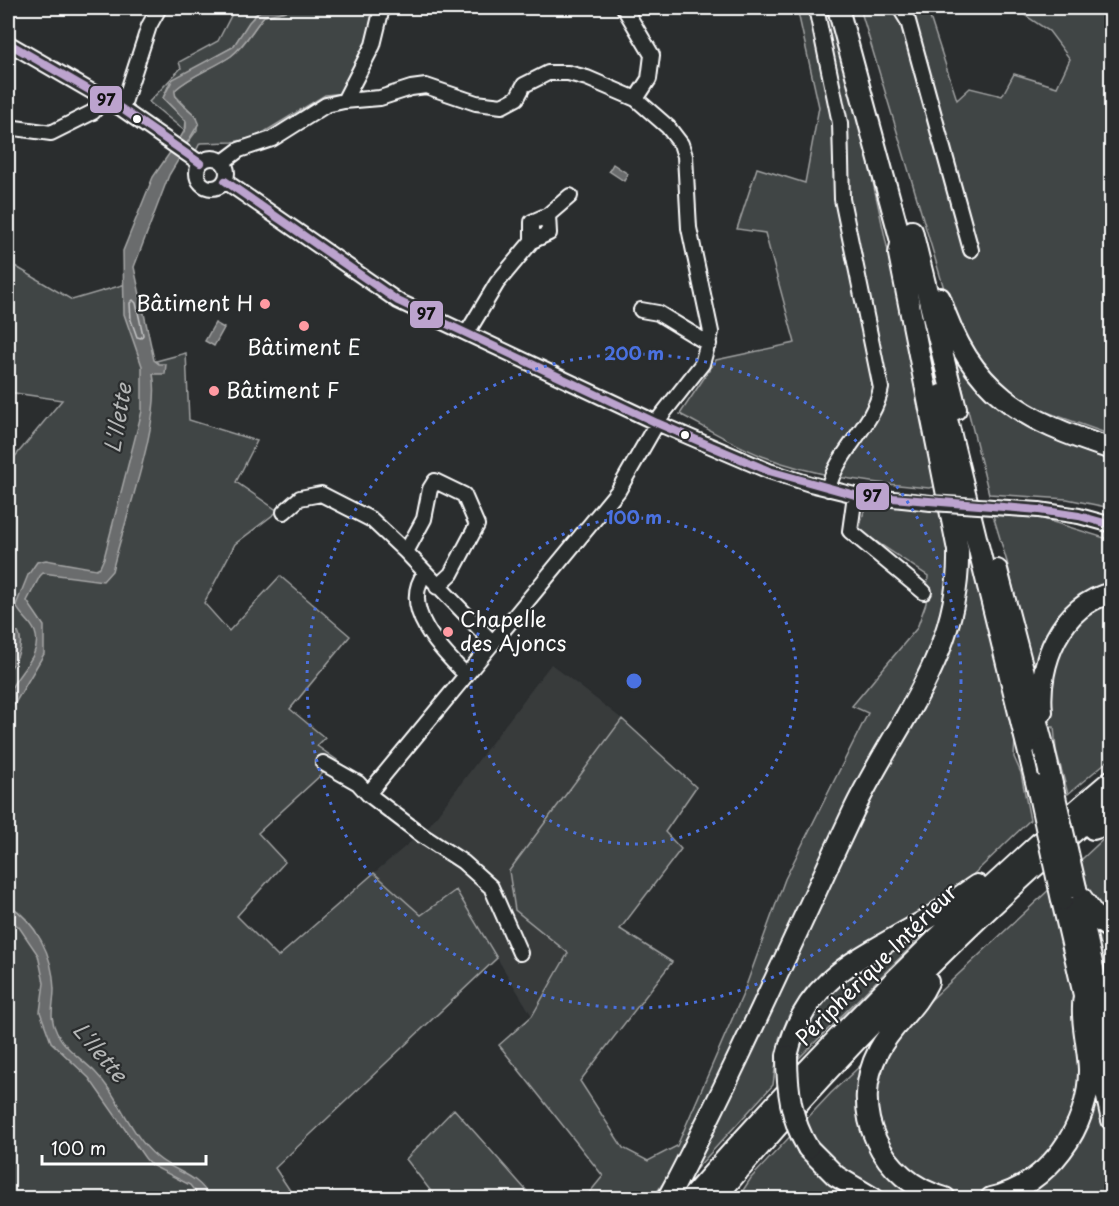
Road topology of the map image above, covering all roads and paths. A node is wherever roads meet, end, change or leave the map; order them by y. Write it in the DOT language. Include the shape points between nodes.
graph roads {
  1 [pos="159,8"];
  2 [pos="382,8"];
  3 [pos="624,8"];
  4 [pos="816,8"];
  5 [pos="838,8"];
  6 [pos="849,8"];
  7 [pos="900,8"];
  8 [pos="8,43"];
  9 [pos="636,99"];
  10 [pos="103,100"];
  11 [pos="344,101"];
  12 [pos="122,109"];
  13 [pos="8,127"];
  14 [pos="223,162"];
  15 [pos="200,163"];
  16 [pos="225,181"];
  17 [pos="570,196"];
  18 [pos="908,243"];
  19 [pos="971,250"];
  20 [pos="918,280"];
  21 [pos="641,310"];
  22 [pos="467,333"];
  23 [pos="709,344"];
  24 [pos="657,423"];
  25 [pos="1112,449"];
  26 [pos="828,489"];
  27 [pos="855,495"];
  28 [pos="284,512"];
  29 [pos="1112,525"];
  30 [pos="406,552"];
  31 [pos="994,559"];
  32 [pos="425,573"];
  33 [pos="437,587"];
  34 [pos="924,592"];
  35 [pos="1112,593"];
  36 [pos="492,643"];
  37 [pos="465,674"];
  38 [pos="1044,749"];
  39 [pos="323,763"];
  40 [pos="1112,780"];
  41 [pos="1040,783"];
  42 [pos="368,794"];
  43 [pos="1112,800"];
  44 [pos="1112,814"];
  45 [pos="1102,826"];
  46 [pos="998,880"];
  47 [pos="1071,893"];
  48 [pos="1112,930"];
  49 [pos="520,953"];
  50 [pos="927,982"];
  51 [pos="1090,1003"];
  52 [pos="832,1065"];
  53 [pos="1112,1079"];
  54 [pos="1112,1120"];
  55 [pos="668,1198"];
  56 [pos="691,1198"];
  57 [pos="715,1198"];
  58 [pos="873,1198"];
  59 [pos="945,1198"];
  60 [pos="991,1198"];
  1 -- 12 [label="street" via="149,26"];
  2 -- 11 [label="street" via="373,45"];
  3 -- 9 [label="street" via="652,56 649,80"];
  4 -- 26 [label="street" via="840,123 842,199 881,376 879,400 840,462"];
  5 -- 18 [label="highway"];
  6 -- 18 [label="highway" via="870,78"];
  7 -- 19 [label="street" via="908,21"];
  8 -- 10 [label="street"];
  9 -- 11 [label="street" via="587,78 548,73 524,85 517,98 502,106 426,86 380,98"];
  9 -- 23 [label="street" via="668,127 685,156 689,228 708,310"];
  10 -- 12 [label="street"];
  10 -- 13 [label="street" via="93,112 51,133"];
  11 -- 14 [label="street" via="326,105 272,139 239,150"];
  12 -- 15 [label="street"];
  14 -- 15 [label="street" via="208,158"];
  14 -- 16 [label="street" via="227,171"];
  15 -- 16 [label="street" via="196,173 204,186 218,187"];
  16 -- 22 [label="street" via="398,301"];
  17 -- 22 [label="street" via="548,215 549,233 532,241 497,283"];
  18 -- 20 [label="highway"];
  18 -- 25 [label="highway" via="927,255 946,316 963,353 985,380 1014,407 1042,424"];
  18 -- 55 [label="highway" via="899,254 958,550 958,590 949,628 936,662 867,784"];
  20 -- 31 [label="highway"];
  20 -- 41 [label="highway"];
  21 -- 23 [label="street" via="658,313"];
  22 -- 24 [label="street"];
  23 -- 24 [label="street" via="702,364"];
  24 -- 26 [label="street" via="769,471"];
  24 -- 36 [label="street" via="618,491"];
  26 -- 27 [label="street"];
  27 -- 29 [label="street, bridge" via="1039,510"];
  27 -- 34 [label="street" via="850,531"];
  28 -- 30 [label="street" via="300,498 321,494 372,520"];
  30 -- 32 [label="street"];
  30 -- 33 [label="street" via="424,519 435,481 464,495 477,525 451,574"];
  31 -- 38 [label="highway"];
  31 -- 41 [label="highway"];
  32 -- 33 [label="street"];
  32 -- 37 [label="street" via="416,597 419,615"];
  33 -- 36 [label="street"];
  35 -- 38 [label="highway" via="1081,606 1052,646 1042,687"];
  36 -- 37 [label="street"];
  37 -- 42 [label="street"];
  38 -- 47 [label="highway, bridge"];
  39 -- 42 [label="street" via="358,783"];
  40 -- 46 [label="highway, Périphérique Intérieur"];
  41 -- 47 [label="highway, bridge"];
  42 -- 49 [label="street" via="463,862 491,887"];
  43 -- 52 [label="highway" via="963,933"];
  44 -- 45 [label="highway"];
  45 -- 50 [label="highway"];
  46 -- 56 [label="highway, Périphérique Intérieur" via="849,1026"];
  46 -- 58 [label="highway, bridge" via="976,886 832,976 801,1014 787,1056 787,1088 795,1123 808,1148 836,1176"];
  47 -- 48 [label="highway"];
  47 -- 51 [label="highway"];
  50 -- 52 [label="highway" via="843,1067"];
  50 -- 59 [label="highway" via="876,1055 868,1086 867,1113 874,1138 887,1161 908,1182"];
  51 -- 53 [label="highway"];
  51 -- 54 [label="highway"];
  51 -- 60 [label="highway" via="1082,1009 1088,1079 1075,1128 1060,1153 1039,1174 1020,1187"];
  52 -- 57 [label="highway"];
}
